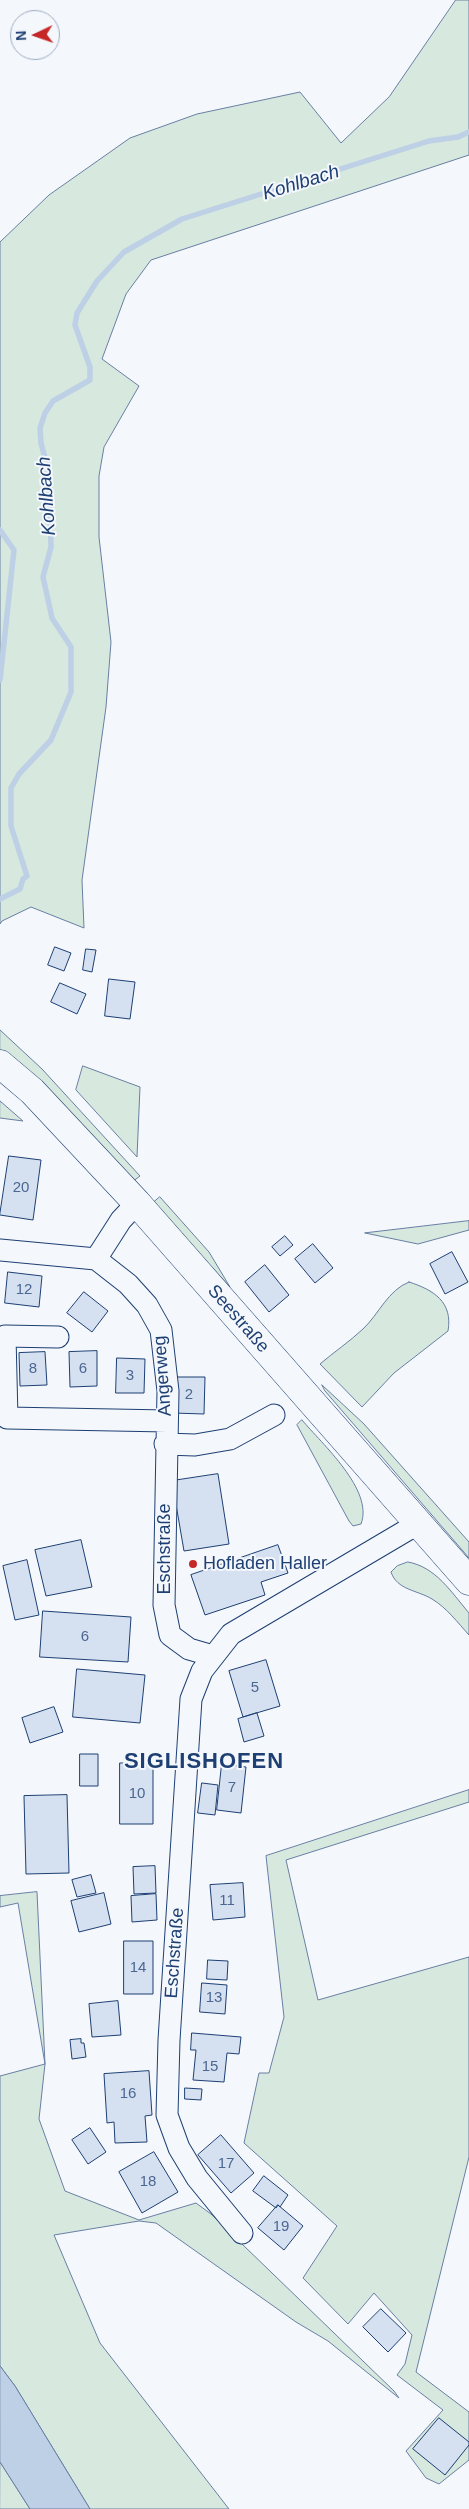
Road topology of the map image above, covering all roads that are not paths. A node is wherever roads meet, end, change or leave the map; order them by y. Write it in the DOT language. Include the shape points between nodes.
graph roads {
  1 [pos="0,1064"];
  2 [pos="137,1204"];
  3 [pos="0,1250"];
  4 [pos="96,1259"];
  5 [pos="58,1336"];
  6 [pos="274,1415"];
  7 [pos="166,1420"];
  8 [pos="166,1444"];
  9 [pos="419,1523"];
  10 [pos="469,1581"];
  11 [pos="213,1656"];
  12 [pos="242,2233"];
  1 -- 2 [label="main road, Seestraße" via="32,1090"];
  2 -- 4 [label="street" via="121,1220"];
  2 -- 9 [label="main road, Seestraße"];
  3 -- 4 [label="street"];
  4 -- 7 [label="street, Angerweg" via="128,1284 162,1330 168,1391"];
  5 -- 7 [label="street" via="4,1336 7,1418"];
  6 -- 8 [label="street" via="230,1439 195,1445"];
  7 -- 8 [label="street, Angerweg"];
  8 -- 11 [label="street, Eschstraße" via="164,1605 170,1635 189,1650"];
  9 -- 10 [label="main road, Seestraße"];
  9 -- 11 [label="street, Eschstraße" via="230,1634"];
  11 -- 12 [label="street, Eschstraße" via="202,1671 191,1699 167,2115 179,2148 197,2178"];
}
